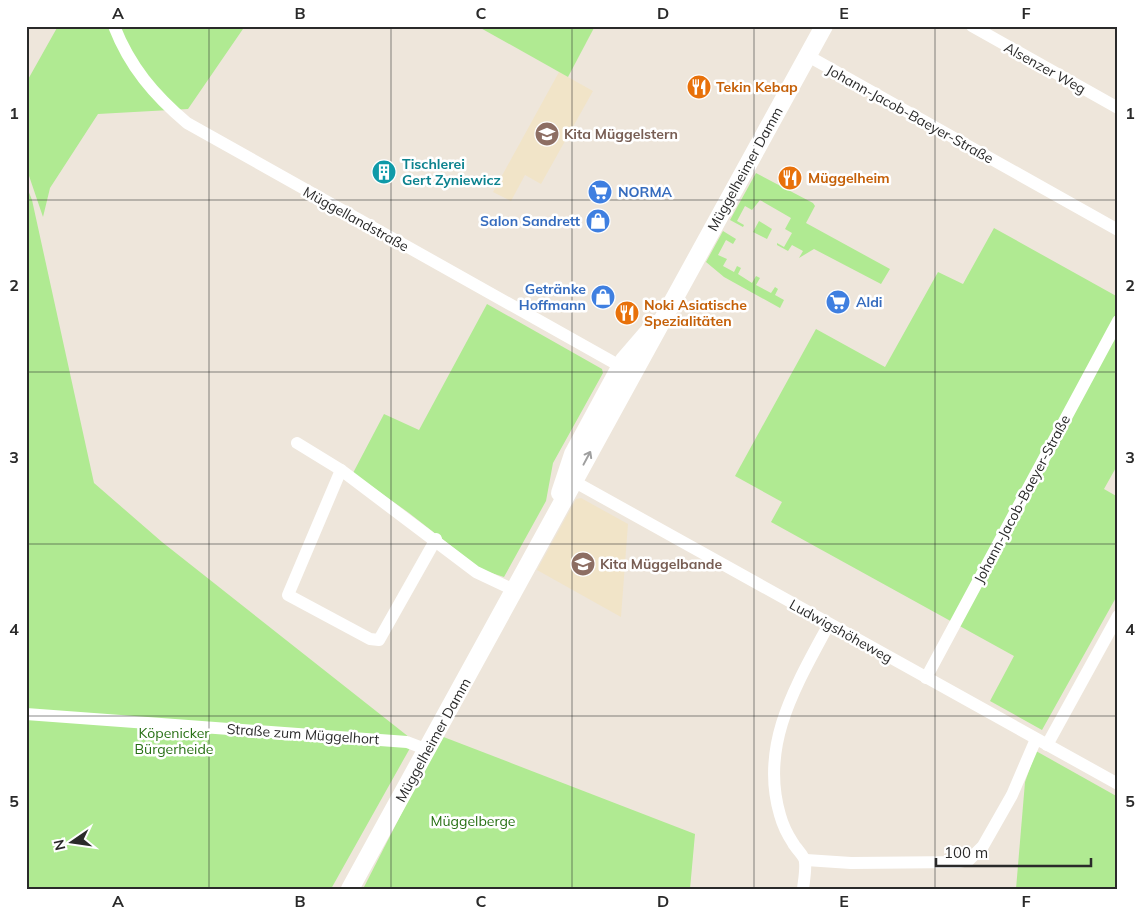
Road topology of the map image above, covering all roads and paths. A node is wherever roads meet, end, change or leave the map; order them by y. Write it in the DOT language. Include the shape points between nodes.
graph roads {
  1 [pos="114,26"];
  2 [pos="824,26"];
  3 [pos="972,26"];
  4 [pos="808,56"];
  5 [pos="1118,108"];
  6 [pos="1118,230"];
  7 [pos="1118,321"];
  8 [pos="628,370"];
  9 [pos="297,443"];
  10 [pos="340,470"];
  11 [pos="569,479"];
  12 [pos="436,539"];
  13 [pos="514,590"];
  14 [pos="1118,616"];
  15 [pos="829,624"];
  16 [pos="926,678"];
  17 [pos="26,714"];
  18 [pos="1042,742"];
  19 [pos="428,750"];
  20 [pos="1118,784"];
  21 [pos="806,860"];
  22 [pos="350,889"];
  23 [pos="803,889"];
  1 -- 8 [label="street, Müggellandstraße" via="134,69 148,87 187,123"];
  2 -- 4 [label="main road, Müggelheimer Damm"];
  3 -- 5 [label="street, Alsenzer Weg"];
  4 -- 6 [label="street, Johann-Jacob-Baeyer-Straße"];
  4 -- 8 [label="main road, Müggelheimer Damm" via="666,312"];
  7 -- 16 [label="street, Johann-Jacob-Baeyer-Straße"];
  8 -- 11 [label="main road, Müggelheimer Damm"];
  9 -- 10 [label="street"];
  10 -- 12 [label="street"];
  10 -- 12 [label="street" via="288,595 370,639 379,640"];
  11 -- 13 [label="main road, Müggelheimer Damm" via="555,515"];
  11 -- 15 [label="street, Ludwigshöheweg"];
  12 -- 13 [label="street" via="476,572"];
  13 -- 19 [label="main road, Müggelheimer Damm"];
  14 -- 18 [label="street"];
  15 -- 16 [label="street, Ludwigshöheweg"];
  15 -- 21 [label="street" via="786,707 776,759 779,813 784,829"];
  16 -- 18 [label="street, Ludwigshöheweg"];
  17 -- 19 [label="street, Straße zum Müggelhort" via="407,742"];
  18 -- 20 [label="street, Ludwigshöheweg"];
  18 -- 21 [label="street" via="983,846 969,860 880,863"];
  19 -- 22 [label="main road, Müggelheimer Damm"];
  21 -- 23 [label="street"];
}
